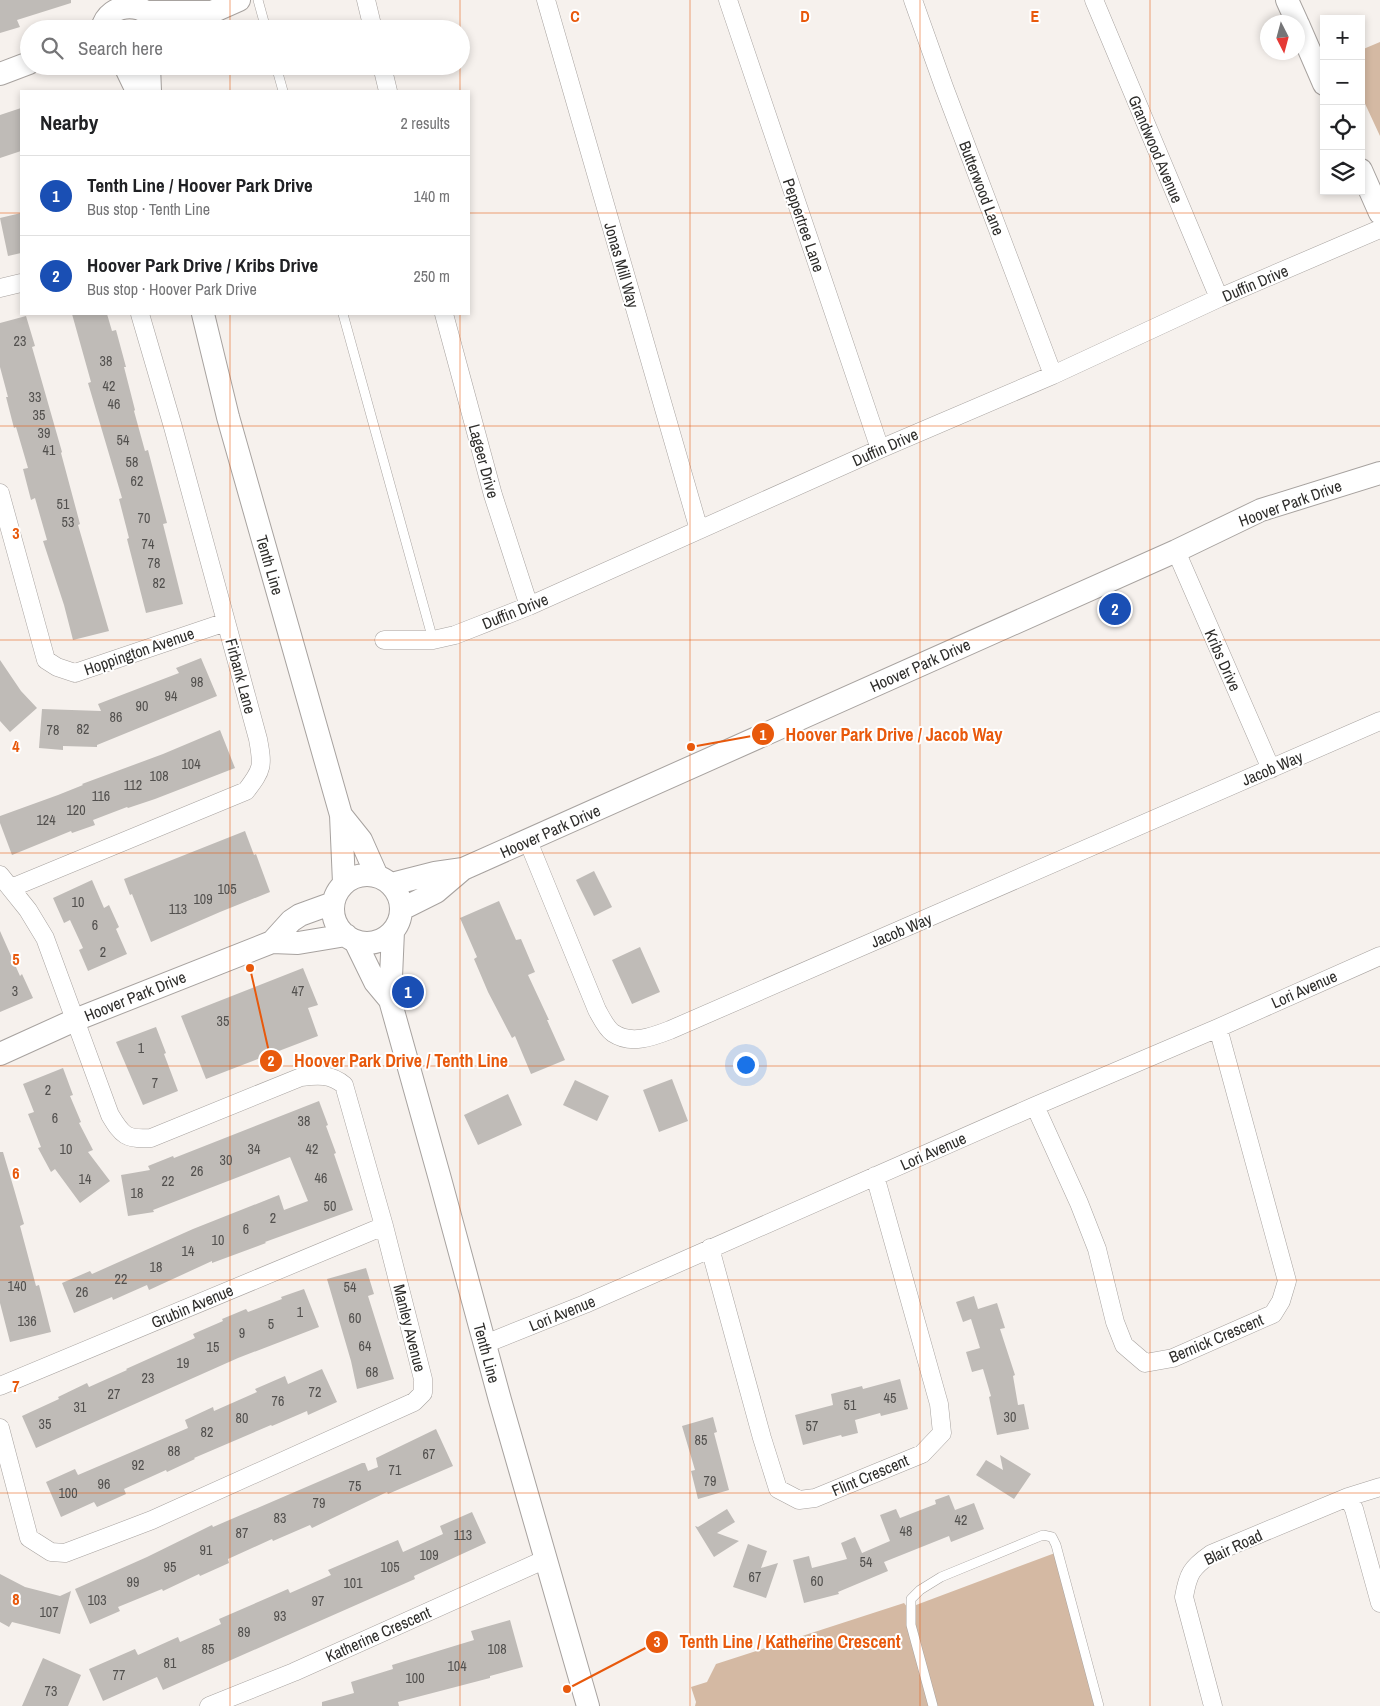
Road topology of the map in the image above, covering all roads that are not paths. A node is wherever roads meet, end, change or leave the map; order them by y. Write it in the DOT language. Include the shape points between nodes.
graph roads {
  1 [pos="239,0"];
  2 [pos="258,0"];
  3 [pos="366,0"];
  4 [pos="546,0"];
  5 [pos="728,0"];
  6 [pos="913,0"];
  7 [pos="1094,0"];
  8 [pos="1287,0"];
  9 [pos="145,12"];
  10 [pos="212,12"];
  11 [pos="1294,15"];
  12 [pos="104,19"];
  13 [pos="198,20"];
  14 [pos="264,20"];
  15 [pos="371,20"];
  16 [pos="1305,41"];
  17 [pos="20,66"];
  18 [pos="0,74"];
  19 [pos="129,75"];
  20 [pos="149,75"];
  21 [pos="279,75"];
  22 [pos="384,75"];
  23 [pos="1320,75"];
  24 [pos="137,90"];
  25 [pos="150,90"];
  26 [pos="283,90"];
  27 [pos="388,90"];
  28 [pos="1365,179"];
  29 [pos="1380,213"];
  30 [pos="1380,229"];
  31 [pos="20,283"];
  32 [pos="0,288"];
  33 [pos="1219,298"];
  34 [pos="140,315"];
  35 [pos="202,315"];
  36 [pos="343,315"];
  37 [pos="444,315"];
  38 [pos="1053,375"];
  39 [pos="880,449"];
  40 [pos="1380,472"];
  41 [pos="0,493"];
  42 [pos="699,530"];
  43 [pos="1176,551"];
  44 [pos="529,606"];
  45 [pos="226,622"];
  46 [pos="384,640"];
  47 [pos="432,640"];
  48 [pos="1380,721"];
  49 [pos="1271,769"];
  50 [pos="341,814"];
  51 [pos="528,840"];
  52 [pos="463,869"];
  53 [pos="385,880"];
  54 [pos="5,882"];
  55 [pos="344,883"];
  56 [pos="333,903"];
  57 [pos="402,909"];
  58 [pos="393,931"];
  59 [pos="350,938"];
  60 [pos="272,942"];
  61 [pos="1380,956"];
  62 [pos="390,1000"];
  63 [pos="75,1020"];
  64 [pos="1218,1028"];
  65 [pos="0,1054"];
  66 [pos="1035,1106"];
  67 [pos="875,1176"];
  68 [pos="384,1226"];
  69 [pos="710,1248"];
  70 [pos="485,1344"];
  71 [pos="0,1386"];
  72 [pos="0,1428"];
  73 [pos="1380,1487"];
  74 [pos="1348,1497"];
  75 [pos="546,1559"];
  76 [pos="1380,1603"];
  77 [pos="209,1706"];
  78 [pos="588,1706"];
  79 [pos="933,1706"];
  80 [pos="1099,1706"];
  81 [pos="1213,1706"];
  1 -- 10 [label="street"];
  2 -- 14 [label="lane"];
  3 -- 15 [label="street"];
  4 -- 42 [label="street, Jonas Mill Way"];
  5 -- 39 [label="street, Peppertree Lane"];
  6 -- 38 [label="street, Butterwood Lane"];
  7 -- 33 [label="street, Grandwood Avenue"];
  8 -- 11 [label="street"];
  9 -- 10 [label="street"];
  9 -- 12 [label="street" via="123,6"];
  10 -- 13 [label="street"];
  16 -- 23 [label="street"];
  17 -- 18 [label="street"];
  19 -- 24 [label="street"];
  20 -- 25 [label="street"];
  21 -- 26 [label="lane"];
  22 -- 27 [label="street"];
  28 -- 29 [label="street"];
  30 -- 33 [label="street, Duffin Drive"];
  31 -- 32 [label="street"];
  33 -- 38 [label="street, Duffin Drive"];
  34 -- 45 [label="street, Firbank Lane"];
  35 -- 50 [label="street, Tenth Line"];
  36 -- 47 [label="lane"];
  37 -- 44 [label="street, Lageer Drive" via="492,495"];
  38 -- 39 [label="street, Duffin Drive"];
  39 -- 42 [label="street, Duffin Drive"];
  40 -- 43 [label="street, Hoover Park Drive" via="1261,510"];
  41 -- 45 [label="street, Hoppington Avenue" via="46,660 75,673"];
  42 -- 44 [label="street, Duffin Drive"];
  43 -- 49 [label="street, Kribs Drive"];
  43 -- 51 [label="street, Hoover Park Drive"];
  44 -- 47 [label="street, Duffin Drive" via="455,635"];
  45 -- 54 [label="street, Firbank Lane" via="261,757 259,774 246,791"];
  46 -- 47 [label="street, Duffin Drive"];
  48 -- 49 [label="street, Jacob Way"];
  49 -- 51 [label="street, Jacob Way" via="670,1030 638,1040 613,1033 597,1010"];
  50 -- 53 [label="street, Tenth Line"];
  50 -- 55 [label="street, Tenth Line"];
  51 -- 52 [label="street, Hoover Park Drive"];
  52 -- 53 [label="street, Hoover Park Drive"];
  52 -- 57 [label="street, Hoover Park Drive" via="436,892"];
  53 -- 55 [label="street" via="366,874"];
  53 -- 57 [label="street" via="398,893"];
  54 -- 63 [label="street, Manley Avenue" via="45,938"];
  55 -- 56 [label="street"];
  56 -- 59 [label="street" via="338,926"];
  56 -- 60 [label="street, Hoover Park Drive" via="290,920"];
  57 -- 58 [label="street"];
  58 -- 59 [label="street" via="376,942 366,943"];
  58 -- 62 [label="street, Tenth Line"];
  59 -- 60 [label="street, Hoover Park Drive"];
  59 -- 62 [label="street, Tenth Line" via="375,982"];
  60 -- 63 [label="street, Hoover Park Drive"];
  61 -- 64 [label="street, Lori Avenue"];
  62 -- 70 [label="street, Tenth Line"];
  63 -- 65 [label="street, Hoover Park Drive"];
  63 -- 68 [label="street, Manley Avenue" via="110,1116 121,1133 137,1139 151,1138 183,1126 301,1077 320,1075 336,1078 344,1086"];
  64 -- 66 [label="street, Lori Avenue"];
  64 -- 66 [label="street, Bernick Crescent" via="1287,1282 1273,1314 1207,1344 1173,1358 1145,1363 1124,1345 1097,1249"];
  66 -- 67 [label="street, Lori Avenue"];
  67 -- 69 [label="street, Lori Avenue"];
  67 -- 69 [label="street, Flint Crescent" via="940,1404 942,1433 922,1454 815,1498 799,1500 778,1490"];
  68 -- 71 [label="street, Grubin Avenue"];
  68 -- 72 [label="street, Manley Avenue" via="423,1379 423,1393 414,1402 152,1520 65,1553 52,1552 29,1538"];
  69 -- 70 [label="street, Lori Avenue"];
  70 -- 75 [label="street, Tenth Line"];
  73 -- 74 [label="street, Blair Road"];
  74 -- 76 [label="street"];
  74 -- 81 [label="street, Blair Road" via="1211,1554 1196,1565 1187,1580 1184,1597"];
  75 -- 77 [label="street, Katherine Crescent" via="294,1672"];
  75 -- 78 [label="street, Tenth Line"];
  79 -- 80 [label="lane" via="911,1625 910,1598 941,1577 1043,1535 1052,1537 1056,1545"];
}
